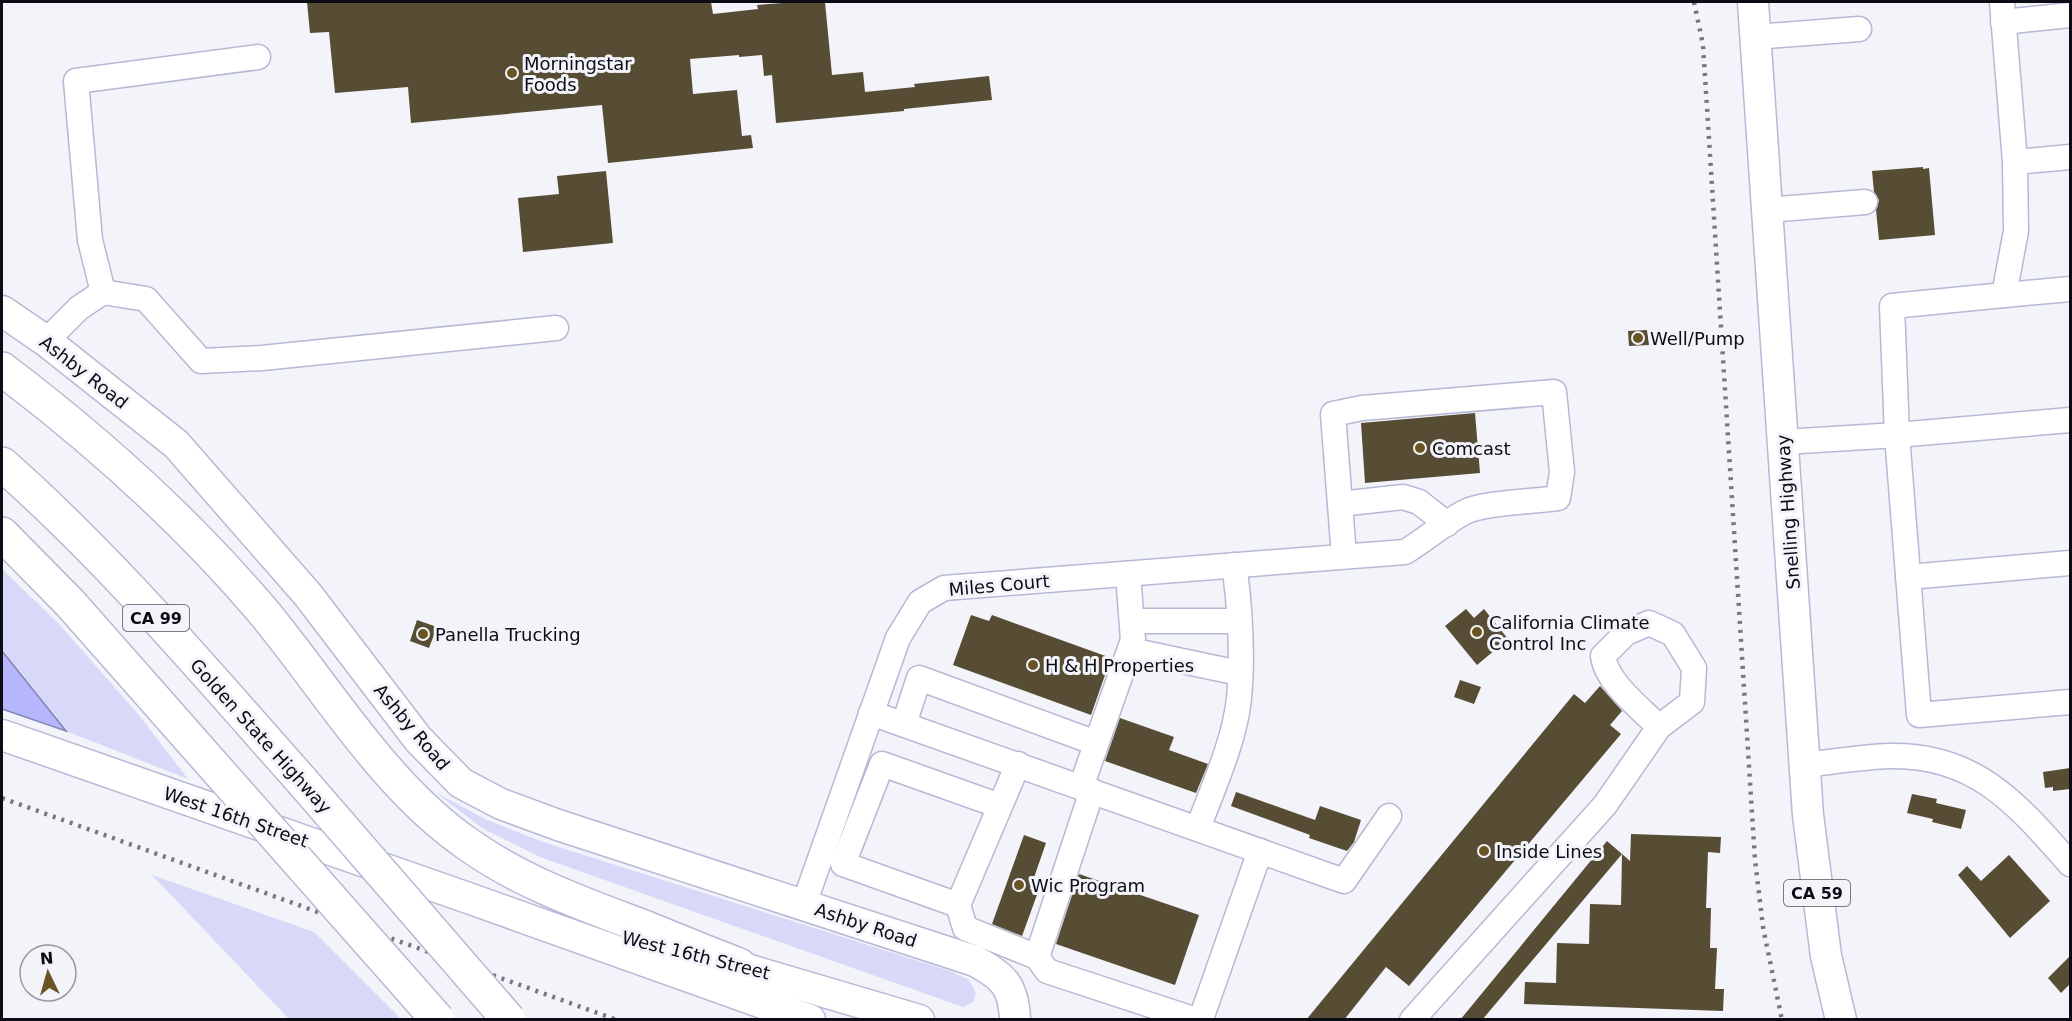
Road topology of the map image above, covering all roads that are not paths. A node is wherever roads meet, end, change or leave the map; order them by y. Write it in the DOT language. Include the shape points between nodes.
graph roads {
  1 [pos="1753,2"];
  2 [pos="2003,12"];
  3 [pos="2070,15"];
  4 [pos="1859,29"];
  5 [pos="1755,37"];
  6 [pos="258,57"];
  7 [pos="2070,157"];
  8 [pos="2014,162"];
  9 [pos="1865,202"];
  10 [pos="1767,210"];
  11 [pos="2070,290"];
  12 [pos="104,292"];
  13 [pos="2004,295"];
  14 [pos="2,311"];
  15 [pos="555,328"];
  16 [pos="46,341"];
  17 [pos="2,369"];
  18 [pos="2070,420"];
  19 [pos="1897,435"];
  20 [pos="1784,442"];
  21 [pos="2,464"];
  22 [pos="1340,504"];
  23 [pos="1447,524"];
  24 [pos="2,534"];
  25 [pos="1344,556"];
  26 [pos="2070,563"];
  27 [pos="1234,565"];
  28 [pos="1128,574"];
  29 [pos="1908,577"];
  30 [pos="1132,621"];
  31 [pos="1239,621"];
  32 [pos="1130,650"];
  33 [pos="1239,673"];
  34 [pos="2070,702"];
  35 [pos="871,713"];
  36 [pos="904,724"];
  37 [pos="1659,727"];
  38 [pos="2,735"];
  39 [pos="1096,743"];
  40 [pos="1018,764"];
  41 [pos="1803,765"];
  42 [pos="1086,789"];
  43 [pos="1000,806"];
  44 [pos="1389,816"];
  45 [pos="1198,828"];
  46 [pos="2066,850"];
  47 [pos="1260,851"];
  48 [pos="471,899"];
  49 [pos="804,904"];
  50 [pos="958,905"];
  51 [pos="1037,957"];
  52 [pos="739,965"];
  53 [pos="438,1020"];
  54 [pos="509,1020"];
  55 [pos="810,1020"];
  56 [pos="919,1020"];
  57 [pos="1016,1020"];
  58 [pos="1412,1020"];
  59 [pos="1841,1020"];
  1 -- 5 [label="main road, Snelling Highway / CA 59"];
  2 -- 3 [label="street"];
  2 -- 8 [label="street"];
  4 -- 5 [label="street"];
  5 -- 10 [label="main road, Snelling Highway / CA 59"];
  6 -- 12 [label="street" via="76,81 90,240"];
  7 -- 8 [label="street"];
  8 -- 13 [label="street" via="2016,231"];
  9 -- 10 [label="street"];
  10 -- 20 [label="main road, Snelling Highway / CA 59"];
  11 -- 13 [label="street"];
  12 -- 15 [label="street" via="146,299 201,361"];
  12 -- 16 [label="street" via="79,309"];
  13 -- 19 [label="street" via="1892,306"];
  14 -- 16 [label="main road, Ashby Road"];
  16 -- 49 [label="main road, Ashby Road" via="176,444 308,595 418,740 460,783 529,815"];
  17 -- 52 [label="highway" via="100,446 212,554 393,777 428,813 513,874"];
  18 -- 19 [label="street"];
  19 -- 20 [label="street"];
  19 -- 29 [label="street"];
  20 -- 41 [label="main road, Snelling Highway / CA 59"];
  21 -- 54 [label="highway, Golden State Highway / CA 99, bridge" via="130,589"];
  22 -- 23 [label="street" via="1402,497 1419,502"];
  22 -- 23 [label="street" via="1333,414 1362,408 1554,392 1562,472 1558,498 1464,512"];
  22 -- 25 [label="street"];
  23 -- 25 [label="street, Miles Court" via="1405,552"];
  24 -- 53 [label="highway, CA 99, bridge" via="70,603"];
  25 -- 27 [label="street, Miles Court"];
  26 -- 29 [label="street"];
  27 -- 28 [label="street, Miles Court"];
  27 -- 31 [label="street"];
  28 -- 30 [label="street"];
  28 -- 35 [label="street, Miles Court" via="944,588 920,602 898,638"];
  29 -- 34 [label="street" via="1919,715"];
  30 -- 31 [label="street"];
  30 -- 32 [label="street"];
  31 -- 33 [label="street"];
  32 -- 33 [label="street"];
  32 -- 39 [label="street"];
  33 -- 45 [label="street" via="1239,698 1230,736"];
  35 -- 36 [label="street"];
  35 -- 49 [label="street, Miles Court"];
  36 -- 39 [label="street" via="919,678"];
  36 -- 40 [label="street"];
  37 -- 58 [label="street" via="1605,805"];
  38 -- 48 [label="main road, West 16th Street"];
  39 -- 42 [label="street"];
  40 -- 42 [label="street"];
  40 -- 43 [label="street"];
  41 -- 46 [label="street" via="1891,756 1934,759 1970,771"];
  41 -- 59 [label="main road, Snelling Highway / CA 59" via="1826,956"];
  42 -- 45 [label="street"];
  42 -- 51 [label="street"];
  43 -- 50 [label="street"];
  43 -- 50 [label="street" via="882,764 843,864"];
  44 -- 47 [label="street" via="1344,881"];
  45 -- 47 [label="street"];
  47 -- 51 [label="street" via="1202,1016 1193,1019 1047,971"];
  48 -- 52 [label="main road, West 16th Street"];
  48 -- 55 [label="main road, West 16th Street"];
  49 -- 57 [label="main road, Ashby Road" via="975,961 1009,986"];
  50 -- 51 [label="street" via="965,928"];
  52 -- 56 [label="main road, West 16th Street"];
}
